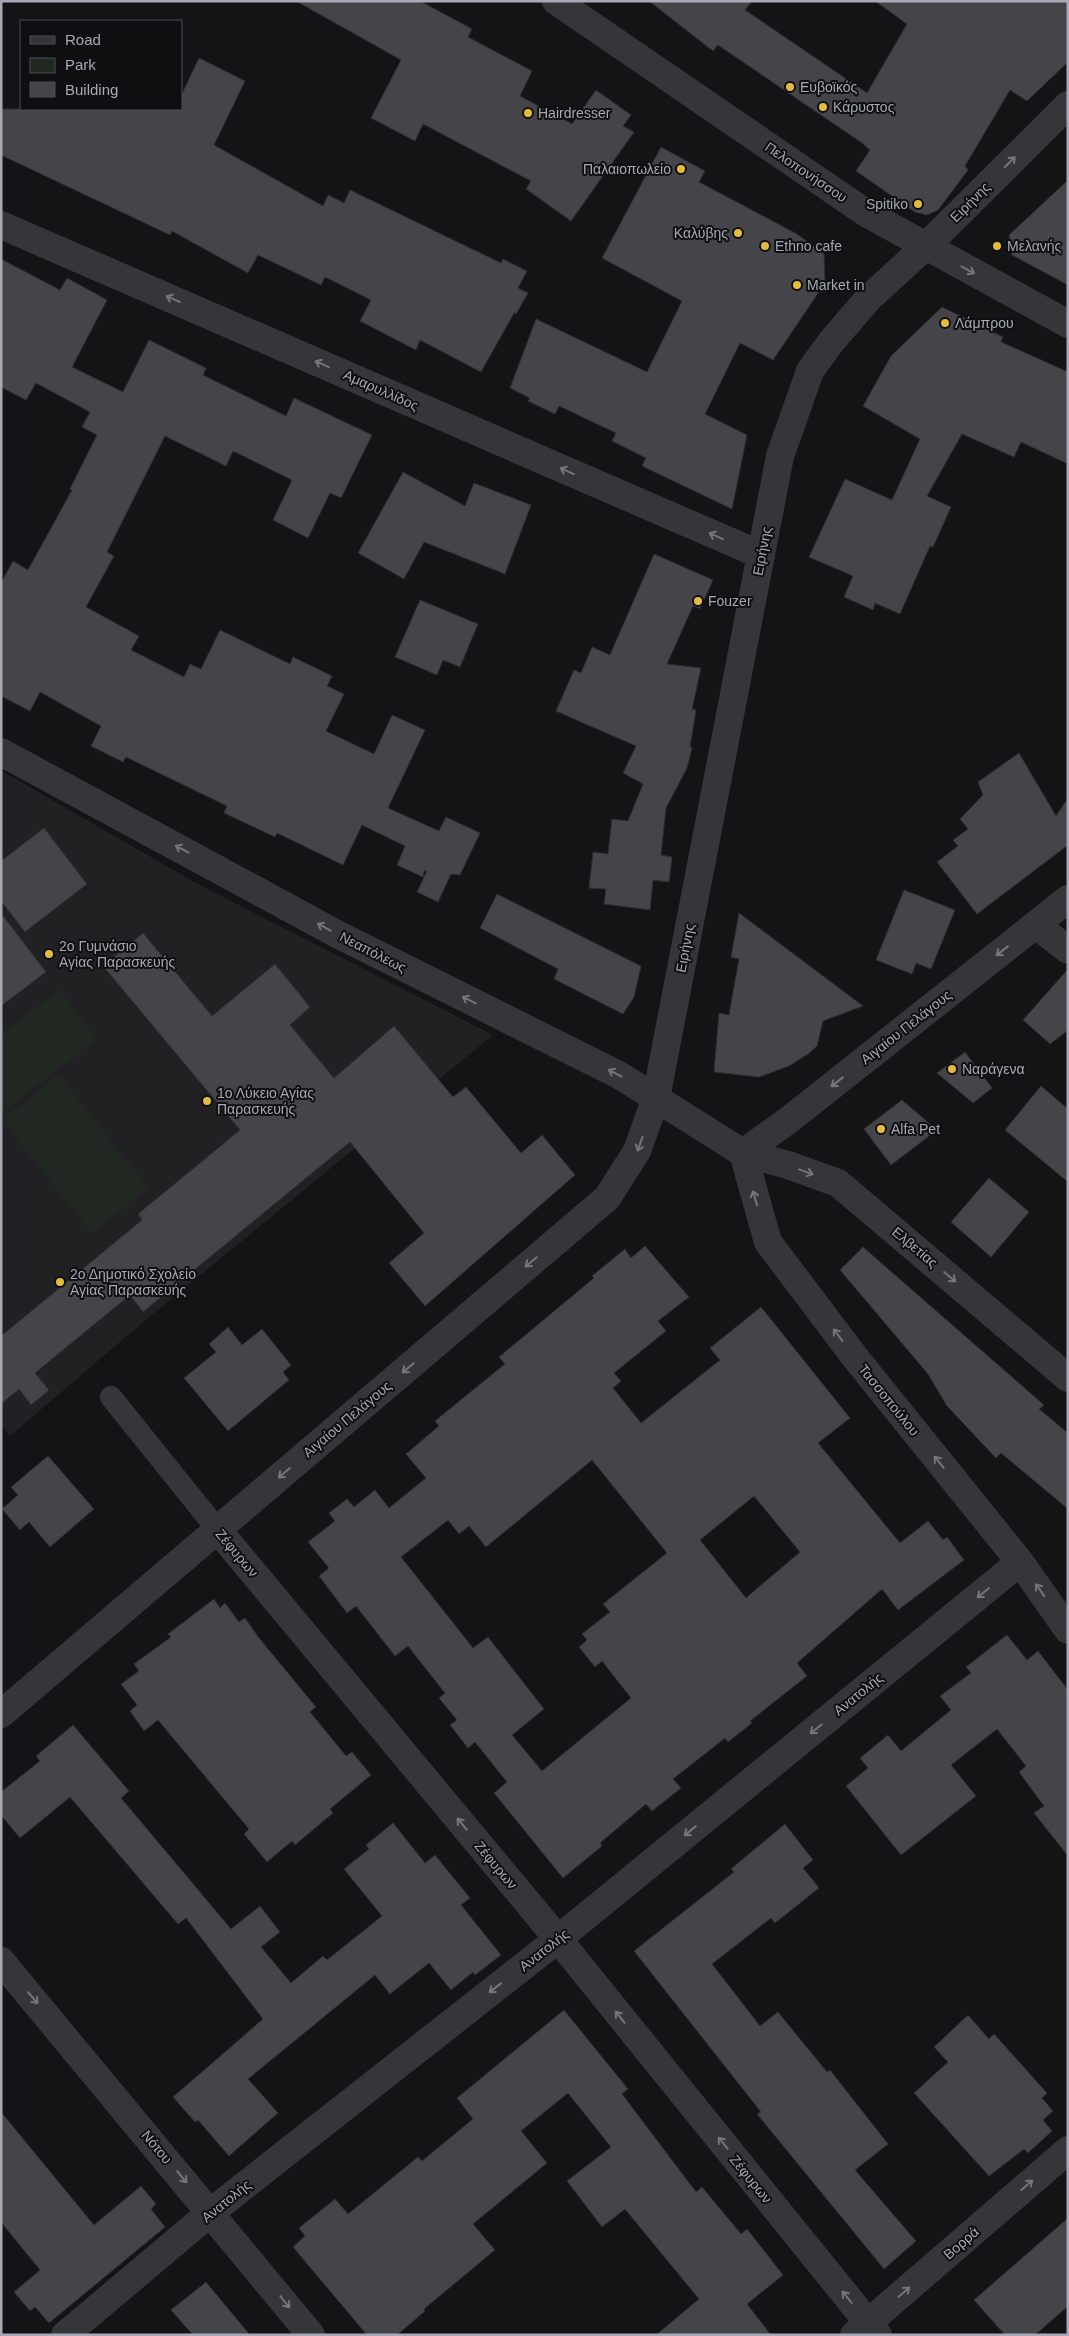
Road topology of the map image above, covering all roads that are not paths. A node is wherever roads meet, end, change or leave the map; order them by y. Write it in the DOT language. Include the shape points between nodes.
graph roads {
  1 [pos="556,1"];
  2 [pos="1068,105"];
  3 [pos="1,224"];
  4 [pos="926,246"];
  5 [pos="1068,324"];
  6 [pos="761,555"];
  7 [pos="1,752"];
  8 [pos="1068,899"];
  9 [pos="1036,925"];
  10 [pos="1068,950"];
  11 [pos="656,1098"];
  12 [pos="743,1153"];
  13 [pos="1068,1378"];
  14 [pos="111,1397"];
  15 [pos="217,1529"];
  16 [pos="1020,1562"];
  17 [pos="1068,1630"];
  18 [pos="1,1714"];
  19 [pos="558,1939"];
  20 [pos="1,1961"];
  21 [pos="1068,2150"];
  22 [pos="211,2212"];
  23 [pos="866,2331"];
  24 [pos="65,2335"];
  25 [pos="311,2335"];
  1 -- 4 [label="street, Πελοπονήσσου" via="866,213"];
  4 -- 2 [label="street, Ειρήνης, one-way"];
  6 -- 3 [label="street, Αμαρυλλίδος, one-way"];
  4 -- 5 [label="street, Πελοπονήσσου, one-way"];
  4 -- 6 [label="street, Ειρήνης" via="868,299 810,371 780,456"];
  6 -- 11 [label="street, Ειρήνης"];
  11 -- 7 [label="street, Νεαπόλεως, one-way" via="619,1075 337,934"];
  8 -- 9 [label="street, Αιγαίου Πελάγους"];
  9 -- 10 [label="street"];
  9 -- 12 [label="street, Αιγαίου Πελάγους, one-way"];
  11 -- 12 [label="street, Νεαπόλεως"];
  11 -- 15 [label="street, Αιγαίου Πελάγους, one-way" via="638,1151 608,1198"];
  12 -- 13 [label="street, Ελβετίας, one-way" via="838,1183"];
  16 -- 12 [label="street, Τασσοπούλου, one-way" via="854,1356 768,1242"];
  14 -- 15 [label="street, Ζέφυρων"];
  15 -- 18 [label="street, Αιγαίου Πελάγους"];
  19 -- 15 [label="street, Ζέφυρων, one-way"];
  17 -- 16 [label="street, Τασσοπούλου, one-way"];
  16 -- 19 [label="street, Ανατολής, one-way"];
  19 -- 22 [label="street, Ανατολής, one-way"];
  23 -- 19 [label="street, Ζέφυρων, one-way"];
  20 -- 22 [label="street, Νότου, one-way"];
  23 -- 21 [label="street, Βορρά, one-way"];
  22 -- 24 [label="street, Ανατολής"];
  22 -- 25 [label="street, Νότου, one-way"];
}
